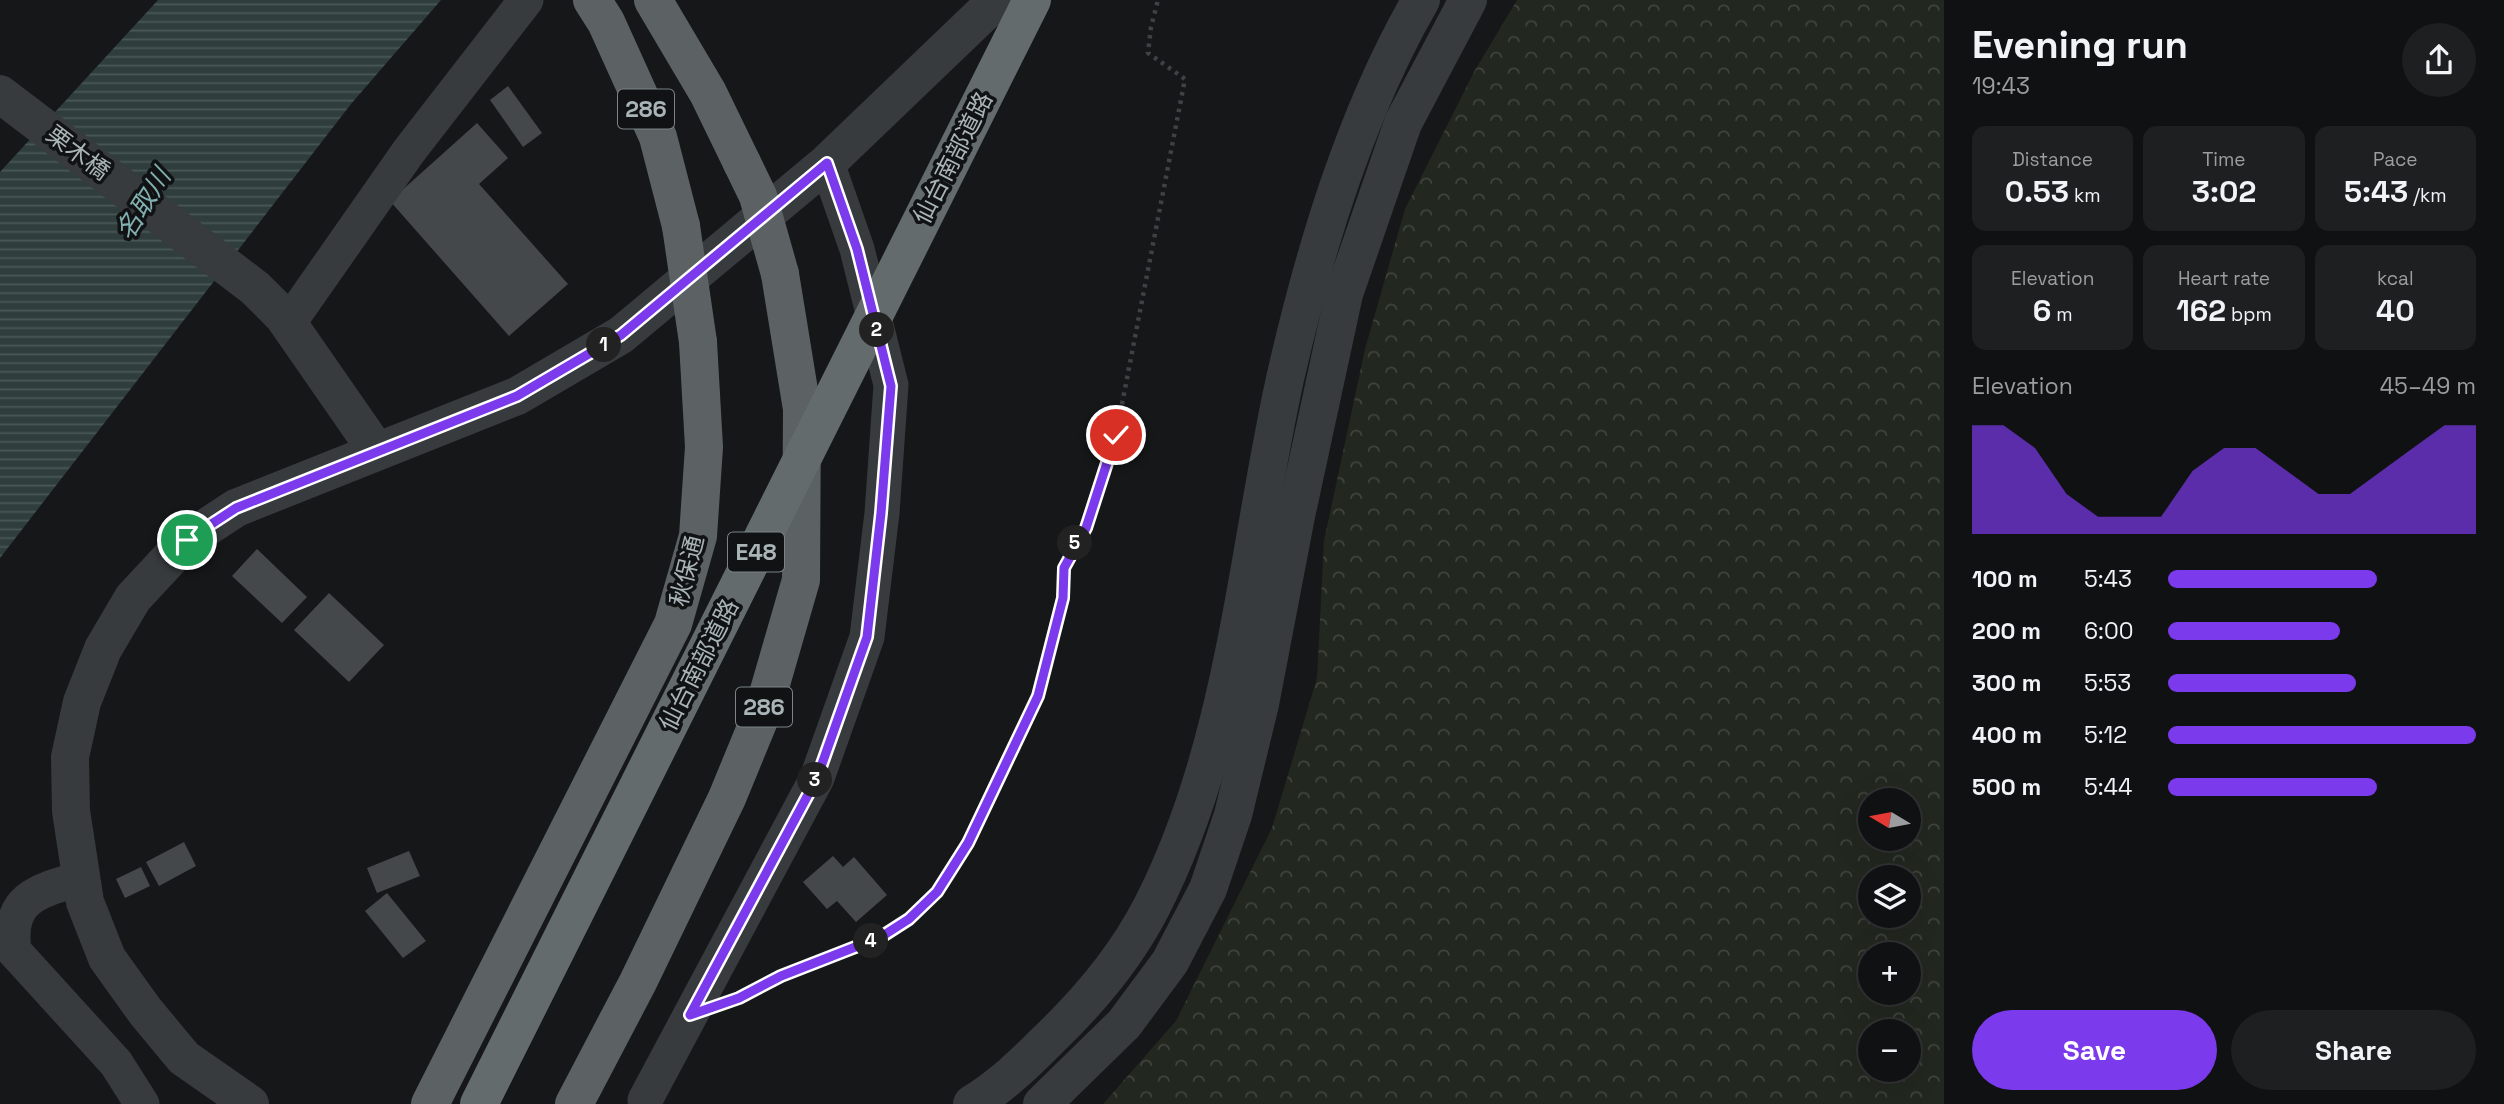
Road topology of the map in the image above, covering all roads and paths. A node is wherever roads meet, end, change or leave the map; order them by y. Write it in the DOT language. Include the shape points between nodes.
graph roads {
  1 [pos="526,0"];
  2 [pos="592,0"];
  3 [pos="653,0"];
  4 [pos="997,0"];
  5 [pos="1032,0"];
  6 [pos="1158,0"];
  7 [pos="1421,0"];
  8 [pos="1468,0"];
  9 [pos="0,94"];
  10 [pos="827,163"];
  11 [pos="288,324"];
  12 [pos="376,450"];
  13 [pos="708,835"];
  14 [pos="80,879"];
  15 [pos="690,1015"];
  16 [pos="645,1100"];
  17 [pos="142,1104"];
  18 [pos="250,1104"];
  19 [pos="430,1104"];
  20 [pos="479,1104"];
  21 [pos="574,1104"];
  22 [pos="603,1104"];
  23 [pos="972,1104"];
  24 [pos="1042,1104"];
  1 -- 11 [label="street" via="409,151"];
  2 -- 19 [label="highway, 秋保通 / 286, bridge" via="658,137 681,226 698,342 704,447 698,536 673,624"];
  3 -- 13 [label="highway, 286, bridge" via="708,93 758,196 780,274 802,409 801,580 764,708"];
  4 -- 10 [label="street"];
  5 -- 20 [label="highway, 仙台南部道路 / E48, bridge"];
  6 -- 15 [label="path" via="1148,53 1185,79 1129,381 1086,528 1064,568 1063,598 1038,696 1011,756 968,843 937,892 909,919 881,937"];
  7 -- 23 [label="street" via="1391,51 1321,239 1286,379 1220,719 1188,821 1151,907 1107,976 1001,1086"];
  8 -- 24 [label="street" via="1403,124 1344,294 1260,704 1233,815 1208,889 1170,962 1124,1024"];
  9 -- 11 [label="street, 栗木橋" via="255,288"];
  10 -- 12 [label="street" via="621,335 517,396"];
  10 -- 15 [label="street" via="857,249 891,386 867,637 817,778"];
  11 -- 12 [label="street, 栗木橋"];
  12 -- 14 [label="street" via="236,508 187,540 132,598 103,649 82,702 70,757"];
  13 -- 21 [label="highway, 286"];
  13 -- 22 [label="highway" via="697,894"];
  14 -- 17 [label="street" via="41,891 18,907 11,930 13,951 116,1063"];
  14 -- 18 [label="street" via="107,958 145,1012 184,1058"];
  15 -- 16 [label="street"];
}
